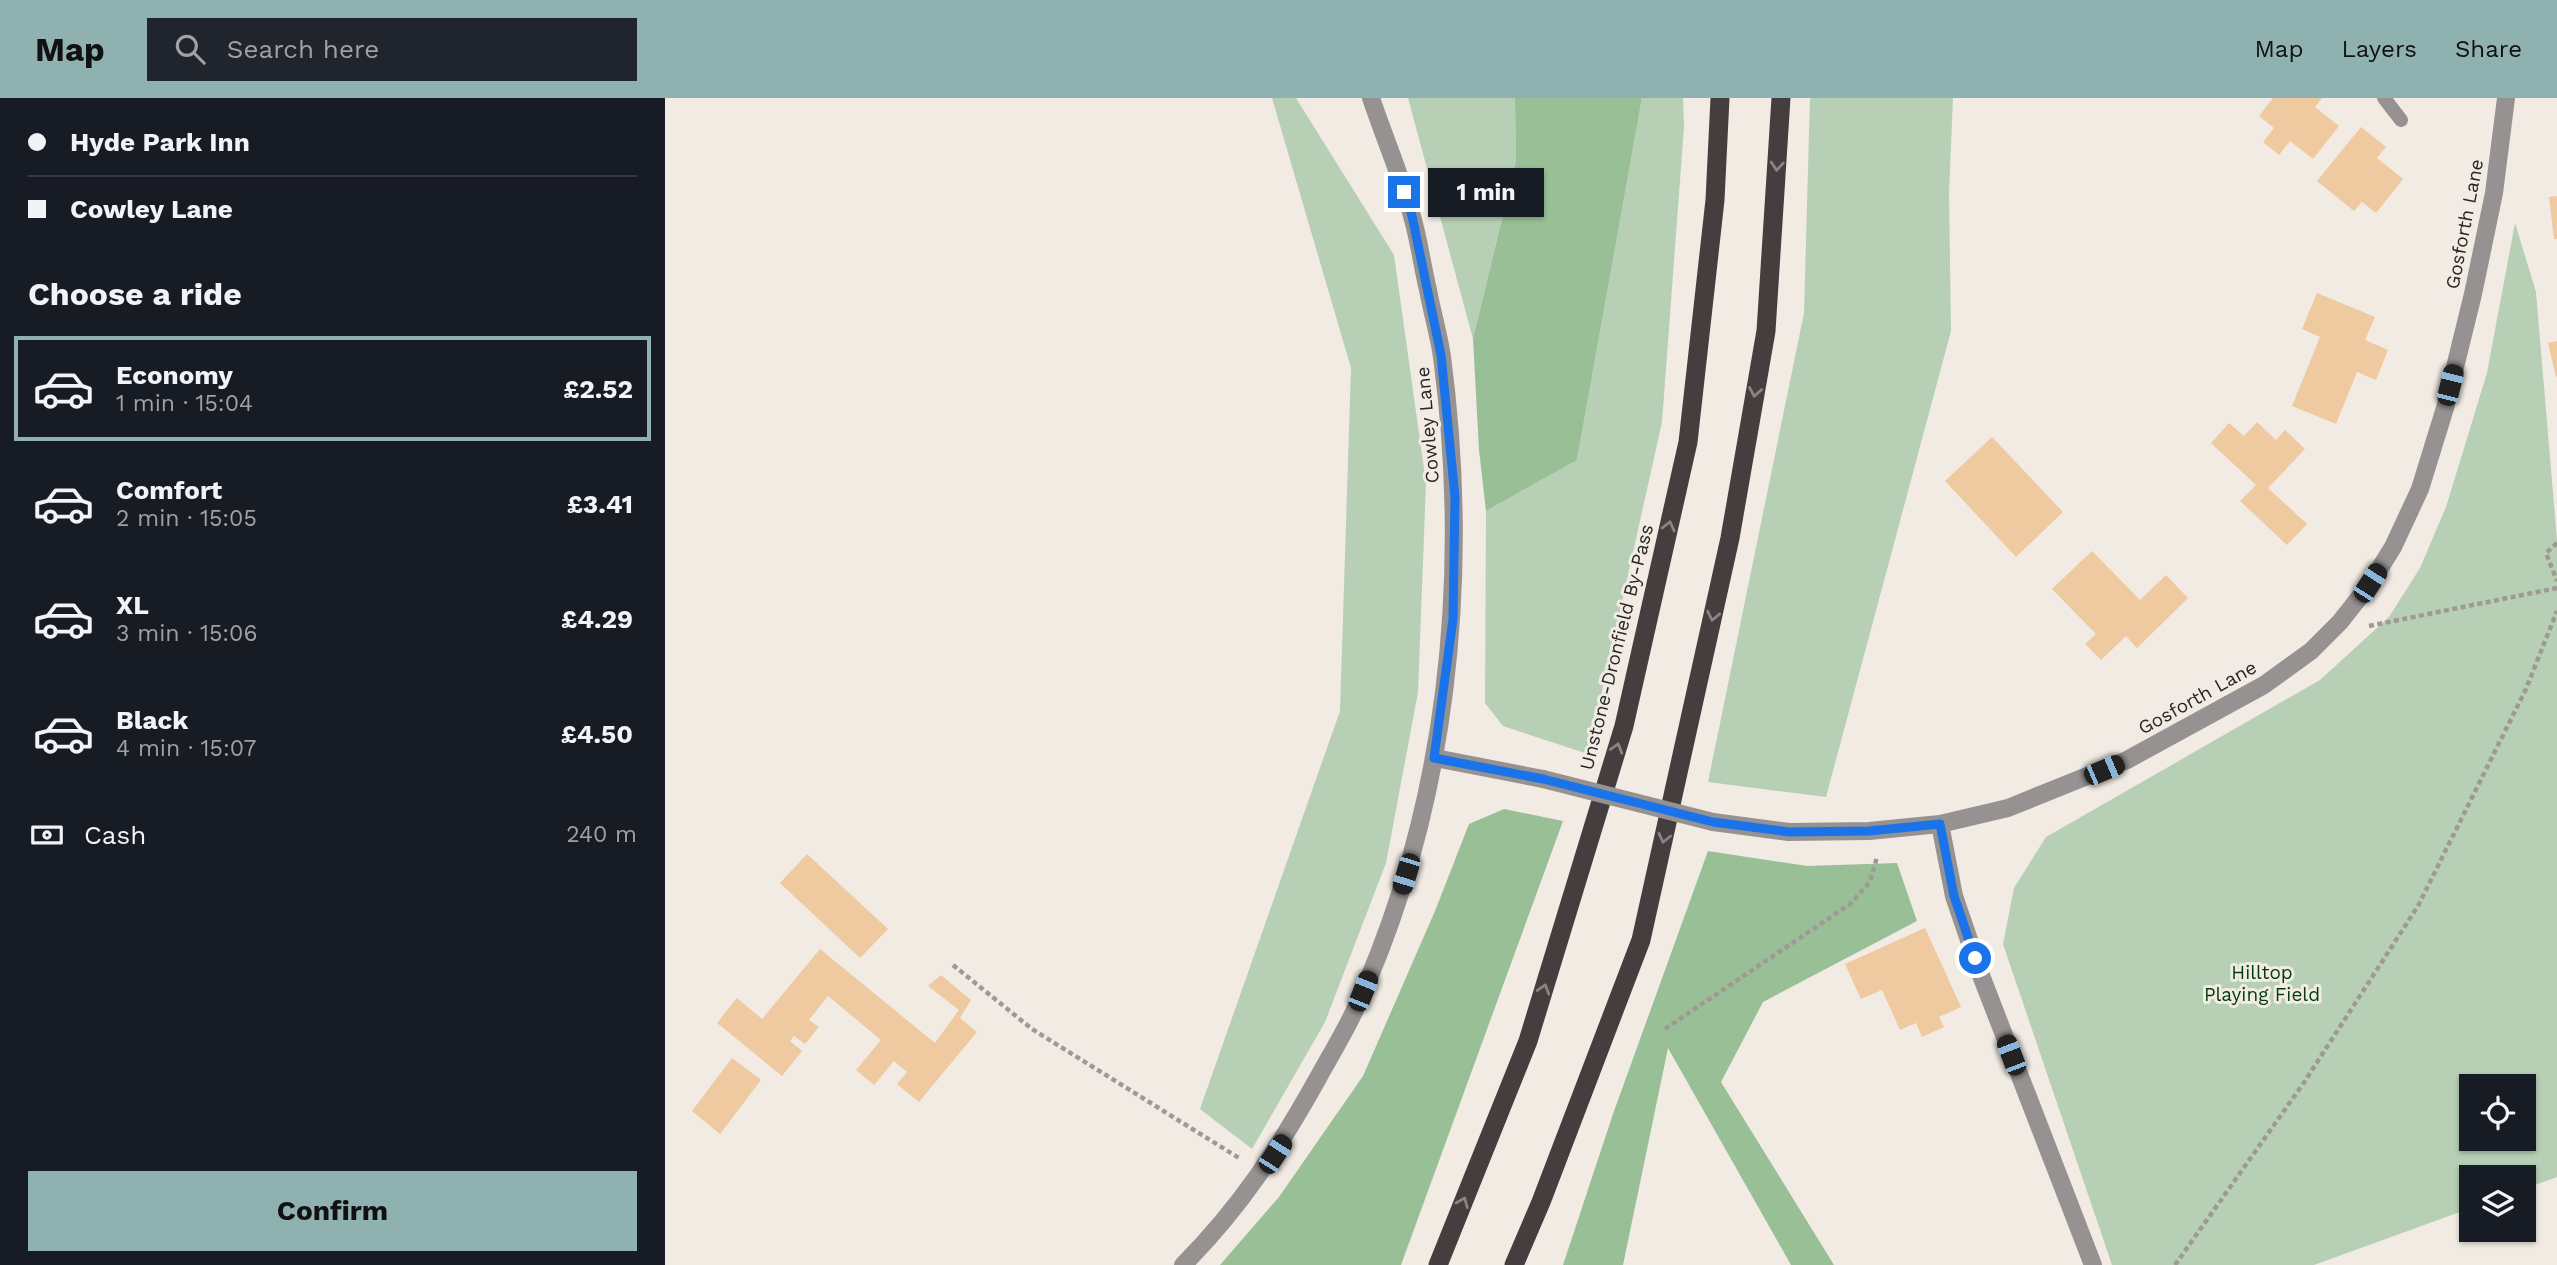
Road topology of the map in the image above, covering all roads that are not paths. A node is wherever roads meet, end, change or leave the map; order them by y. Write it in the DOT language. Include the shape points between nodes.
graph roads {
  1 [pos="1371,98"];
  2 [pos="1720,98"];
  3 [pos="1781,98"];
  4 [pos="2384,98"];
  5 [pos="2506,98"];
  6 [pos="2401,120"];
  7 [pos="1434,758"];
  8 [pos="1940,824"];
  9 [pos="1183,1265"];
  10 [pos="1438,1265"];
  11 [pos="1514,1265"];
  12 [pos="2093,1265"];
  1 -- 7 [label="street, Cowley Lane" via="1412,216 1441,355 1455,497 1453,619"];
  10 -- 2 [label="highway, Unstone-Dronfield By-Pass, one-way" via="1528,1041 1624,726 1688,442 1715,200"];
  3 -- 11 [label="highway, one-way" via="1766,331 1730,538 1644,927"];
  4 -- 6 [label="lane"];
  5 -- 8 [label="street, Gosforth Lane" via="2494,193 2473,294 2420,489 2393,547 2340,622 2311,651 2264,685 2127,760 2008,808"];
  7 -- 8 [label="street, Gosforth Lane, bridge" via="1543,779 1713,822 1789,832"];
  7 -- 9 [label="street, Cowley Lane" via="1421,825 1391,923 1359,1000 1261,1174"];
  8 -- 12 [label="street" via="1954,896 1982,978"];
}
